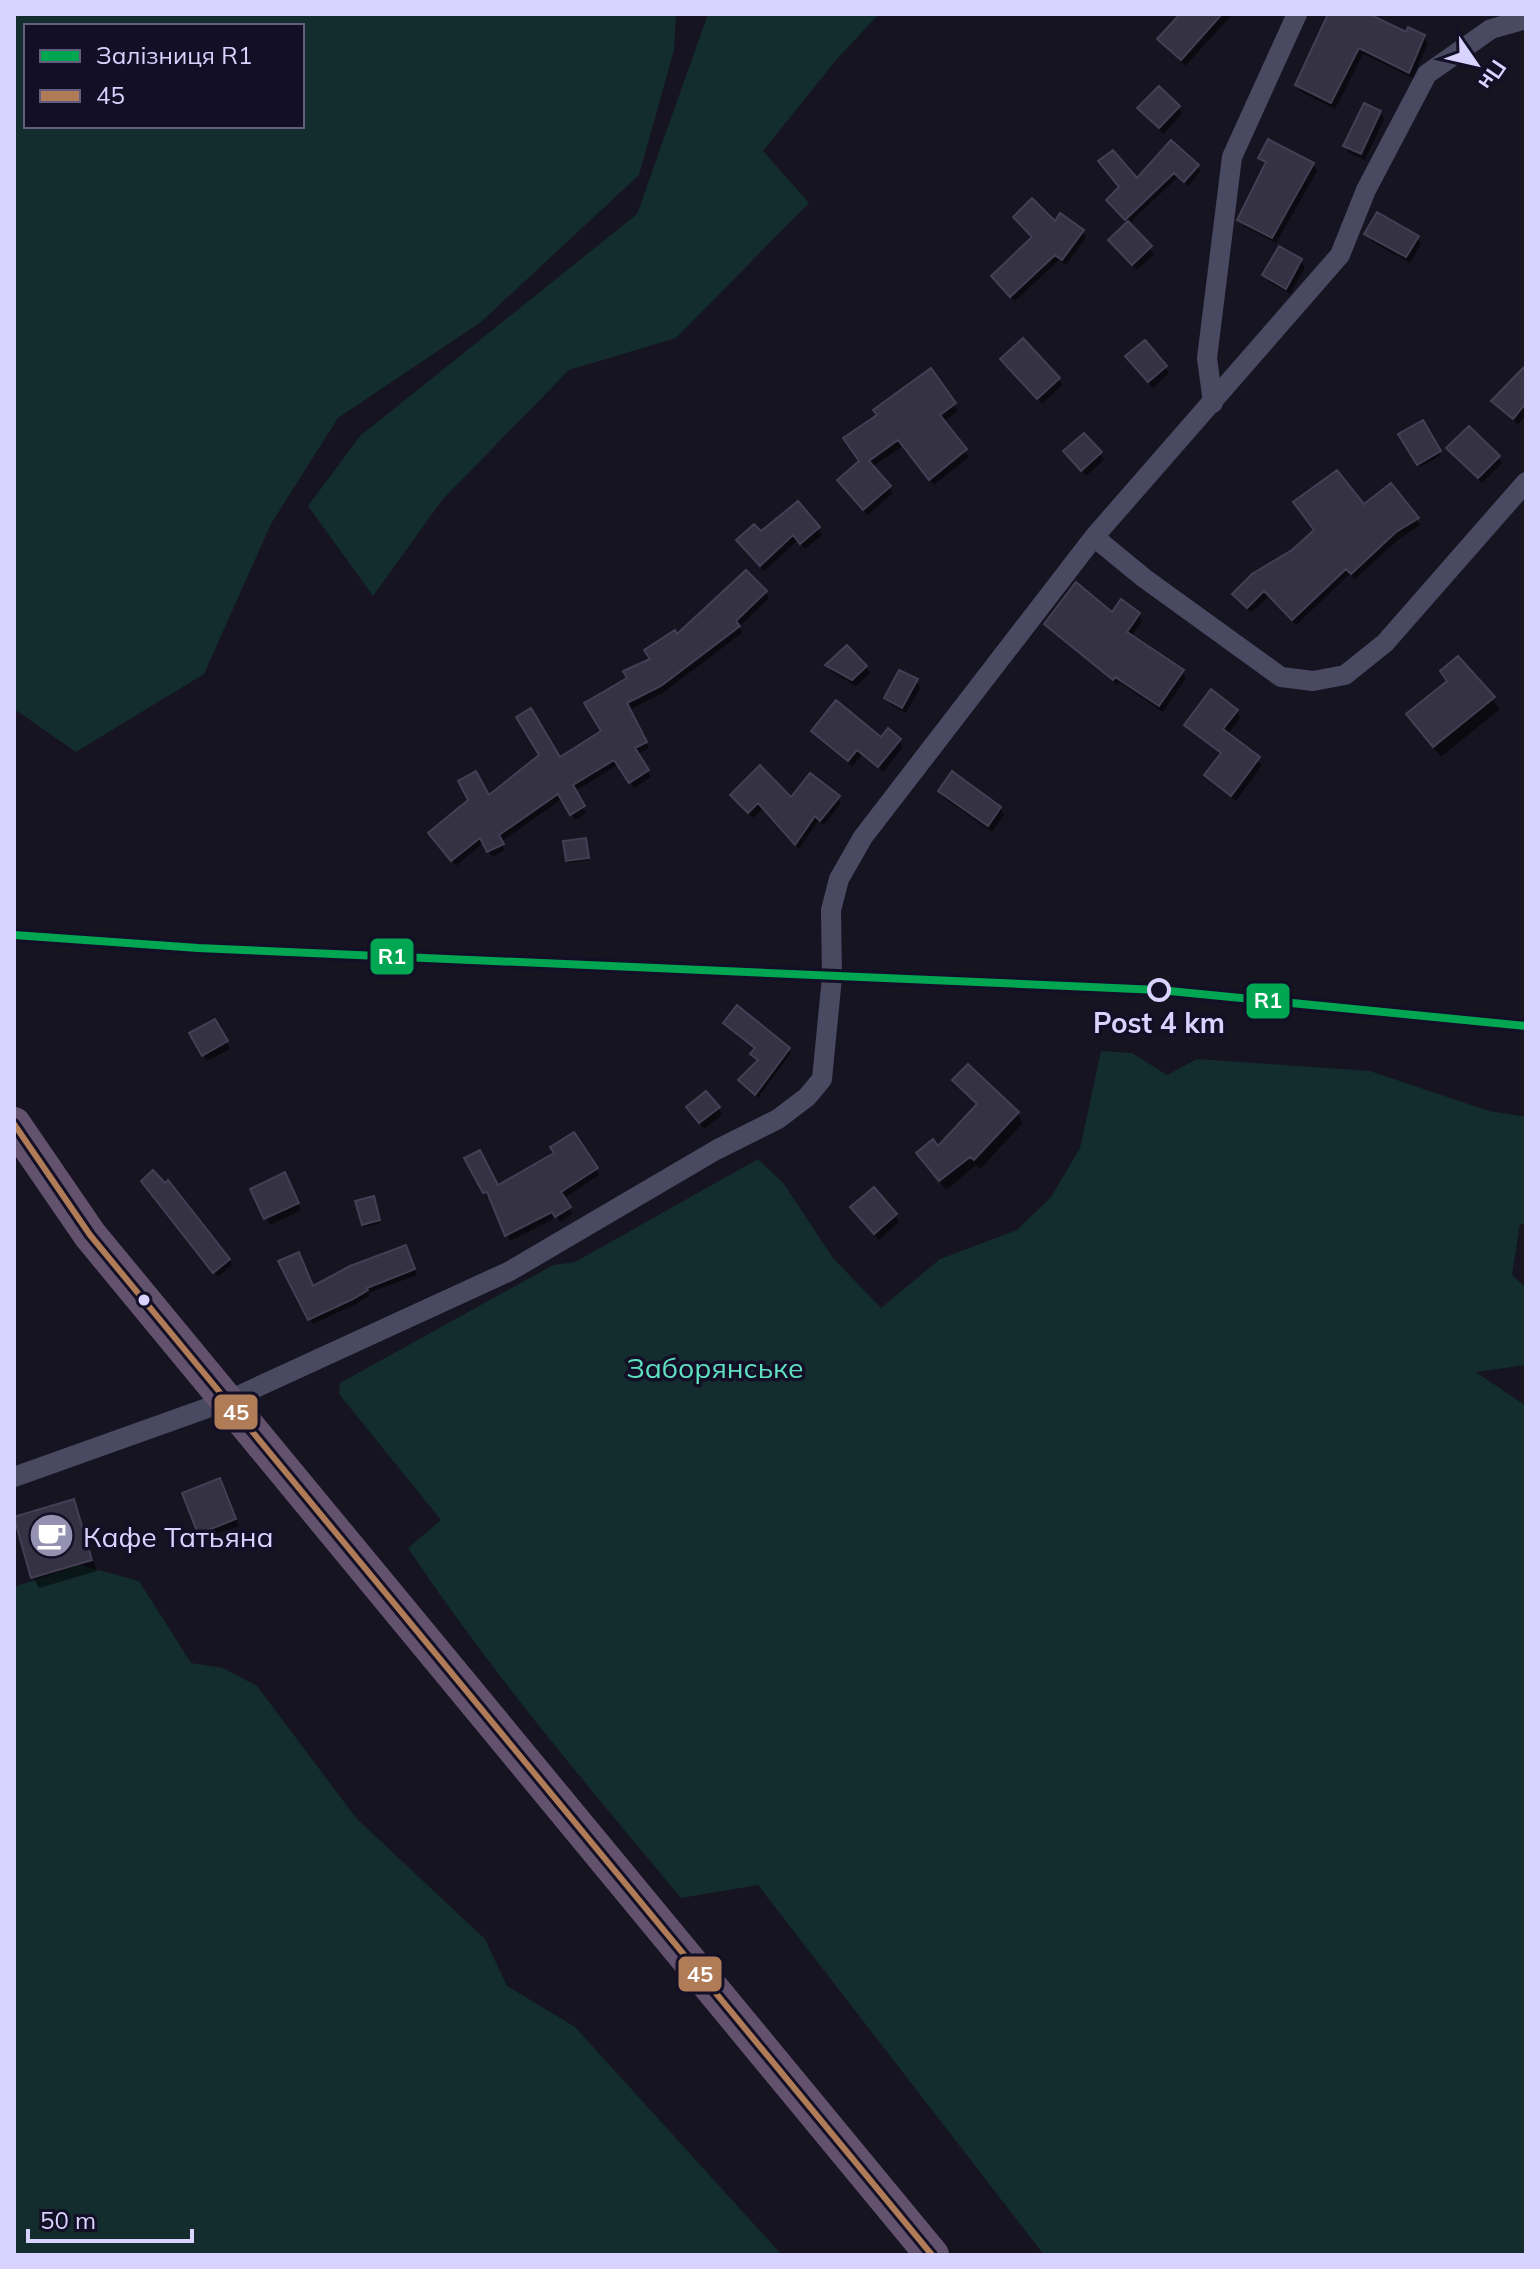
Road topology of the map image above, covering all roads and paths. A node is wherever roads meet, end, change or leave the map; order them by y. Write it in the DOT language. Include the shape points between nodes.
graph roads {
  1 [pos="1297,14"];
  2 [pos="1526,19"];
  3 [pos="1213,403"];
  4 [pos="1526,482"];
  5 [pos="1094,537"];
  6 [pos="14,1124"];
  7 [pos="227,1401"];
  8 [pos="14,1477"];
  9 [pos="932,2255"];
  1 -- 3 [label="street" via="1232,157 1207,358"];
  2 -- 3 [label="street" via="1491,29 1427,74 1366,190 1340,255"];
  3 -- 5 [label="street"];
  4 -- 5 [label="street" via="1385,643 1345,675 1313,681 1281,677"];
  5 -- 7 [label="street" via="863,837 839,879 831,910 825,1061 822,1079 807,1097 778,1119 510,1271"];
  6 -- 7 [label="highway" via="90,1235"];
  7 -- 8 [label="street"];
  7 -- 9 [label="highway"];
}
